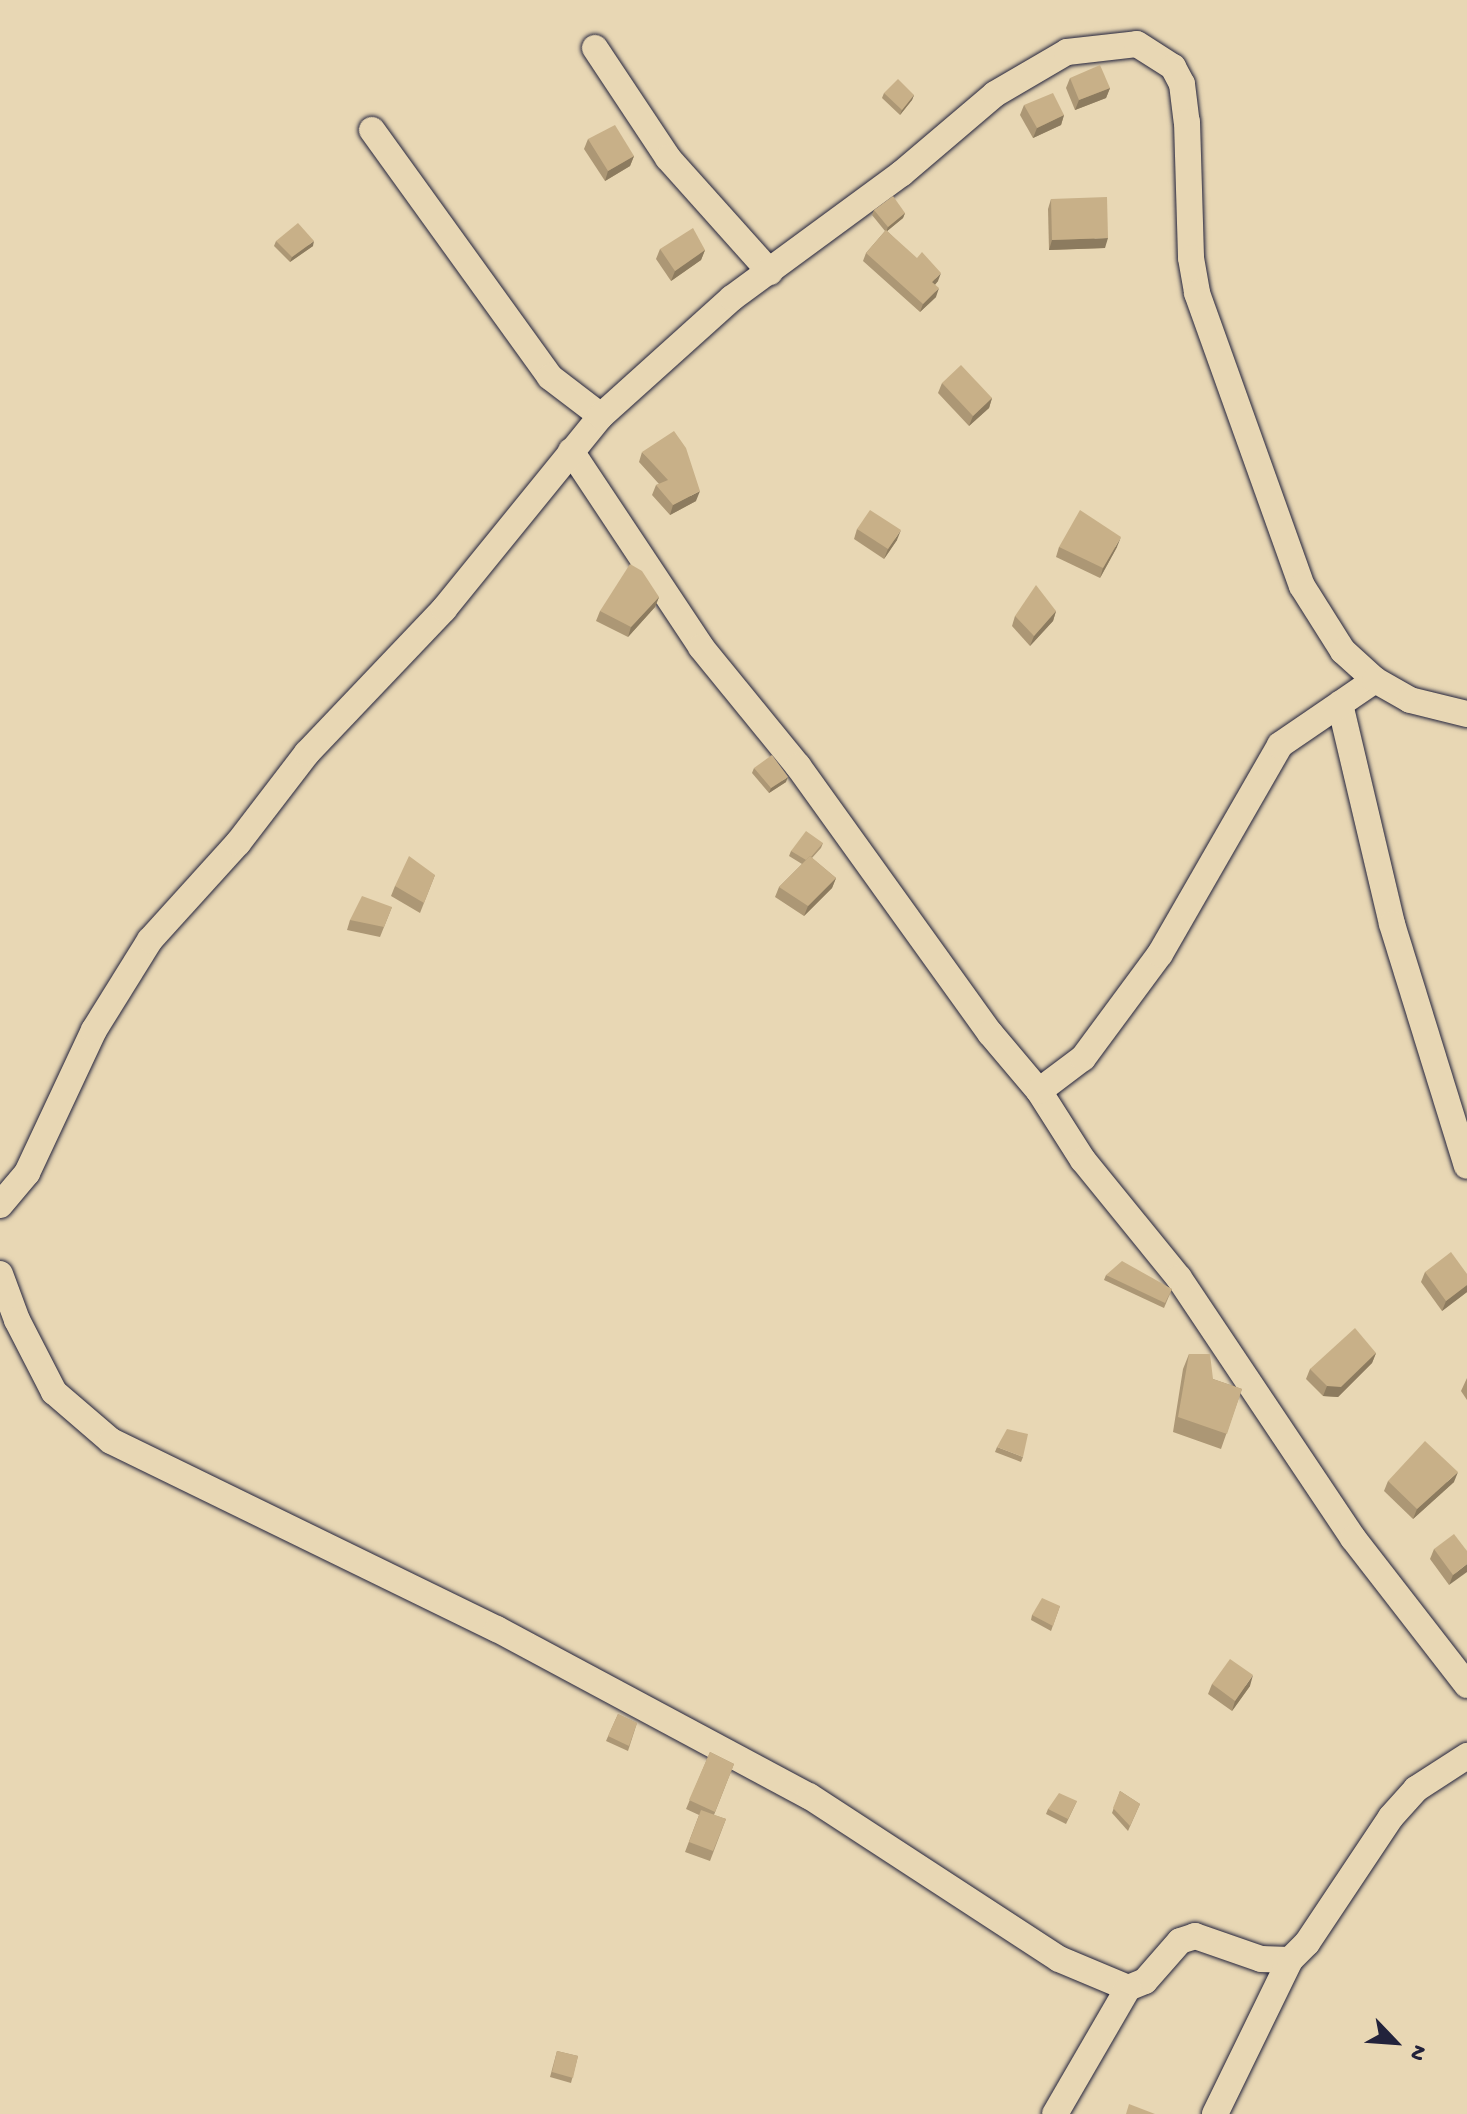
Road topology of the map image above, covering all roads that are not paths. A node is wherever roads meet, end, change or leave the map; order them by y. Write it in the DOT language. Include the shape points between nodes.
graph roads {
  1 [pos="595,48"];
  2 [pos="372,130"];
  3 [pos="770,272"];
  4 [pos="601,416"];
  5 [pos="571,451"];
  6 [pos="1375,680"];
  7 [pos="1340,704"];
  8 [pos="1467,714"];
  9 [pos="1039,1091"];
  10 [pos="1467,1166"];
  11 [pos="0,1205"];
  12 [pos="0,1274"];
  13 [pos="1467,1685"];
  14 [pos="1467,1756"];
  15 [pos="1290,1960"];
  16 [pos="1128,1988"];
  17 [pos="1055,2114"];
  18 [pos="1215,2114"];
  1 -- 3 [label="street" via="668,158"];
  2 -- 4 [label="street" via="550,377"];
  3 -- 4 [label="street" via="690,332"];
  3 -- 6 [label="street" via="995,94 1057,58 1118,43 1137,44 1162,56 1182,84 1190,156 1191,258 1208,332 1302,586 1343,651"];
  4 -- 5 [label="street"];
  5 -- 9 [label="street" via="701,647 806,776 990,1033"];
  5 -- 11 [label="street" via="444,609 325,733 238,843 150,940 94,1030 27,1173"];
  6 -- 7 [label="street"];
  6 -- 8 [label="street" via="1421,704"];
  7 -- 9 [label="street" via="1280,745 1160,954 1083,1058"];
  7 -- 10 [label="street" via="1392,924"];
  9 -- 13 [label="street" via="1083,1160 1179,1278 1353,1538"];
  12 -- 16 [label="street" via="54,1392 111,1441 618,1692 809,1796 1059,1959"];
  14 -- 15 [label="street" via="1416,1789 1391,1817 1307,1943"];
  15 -- 16 [label="street" via="1261,1959 1195,1936 1180,1941 1145,1981"];
  15 -- 18 [label="street"];
  16 -- 17 [label="street"];
}
